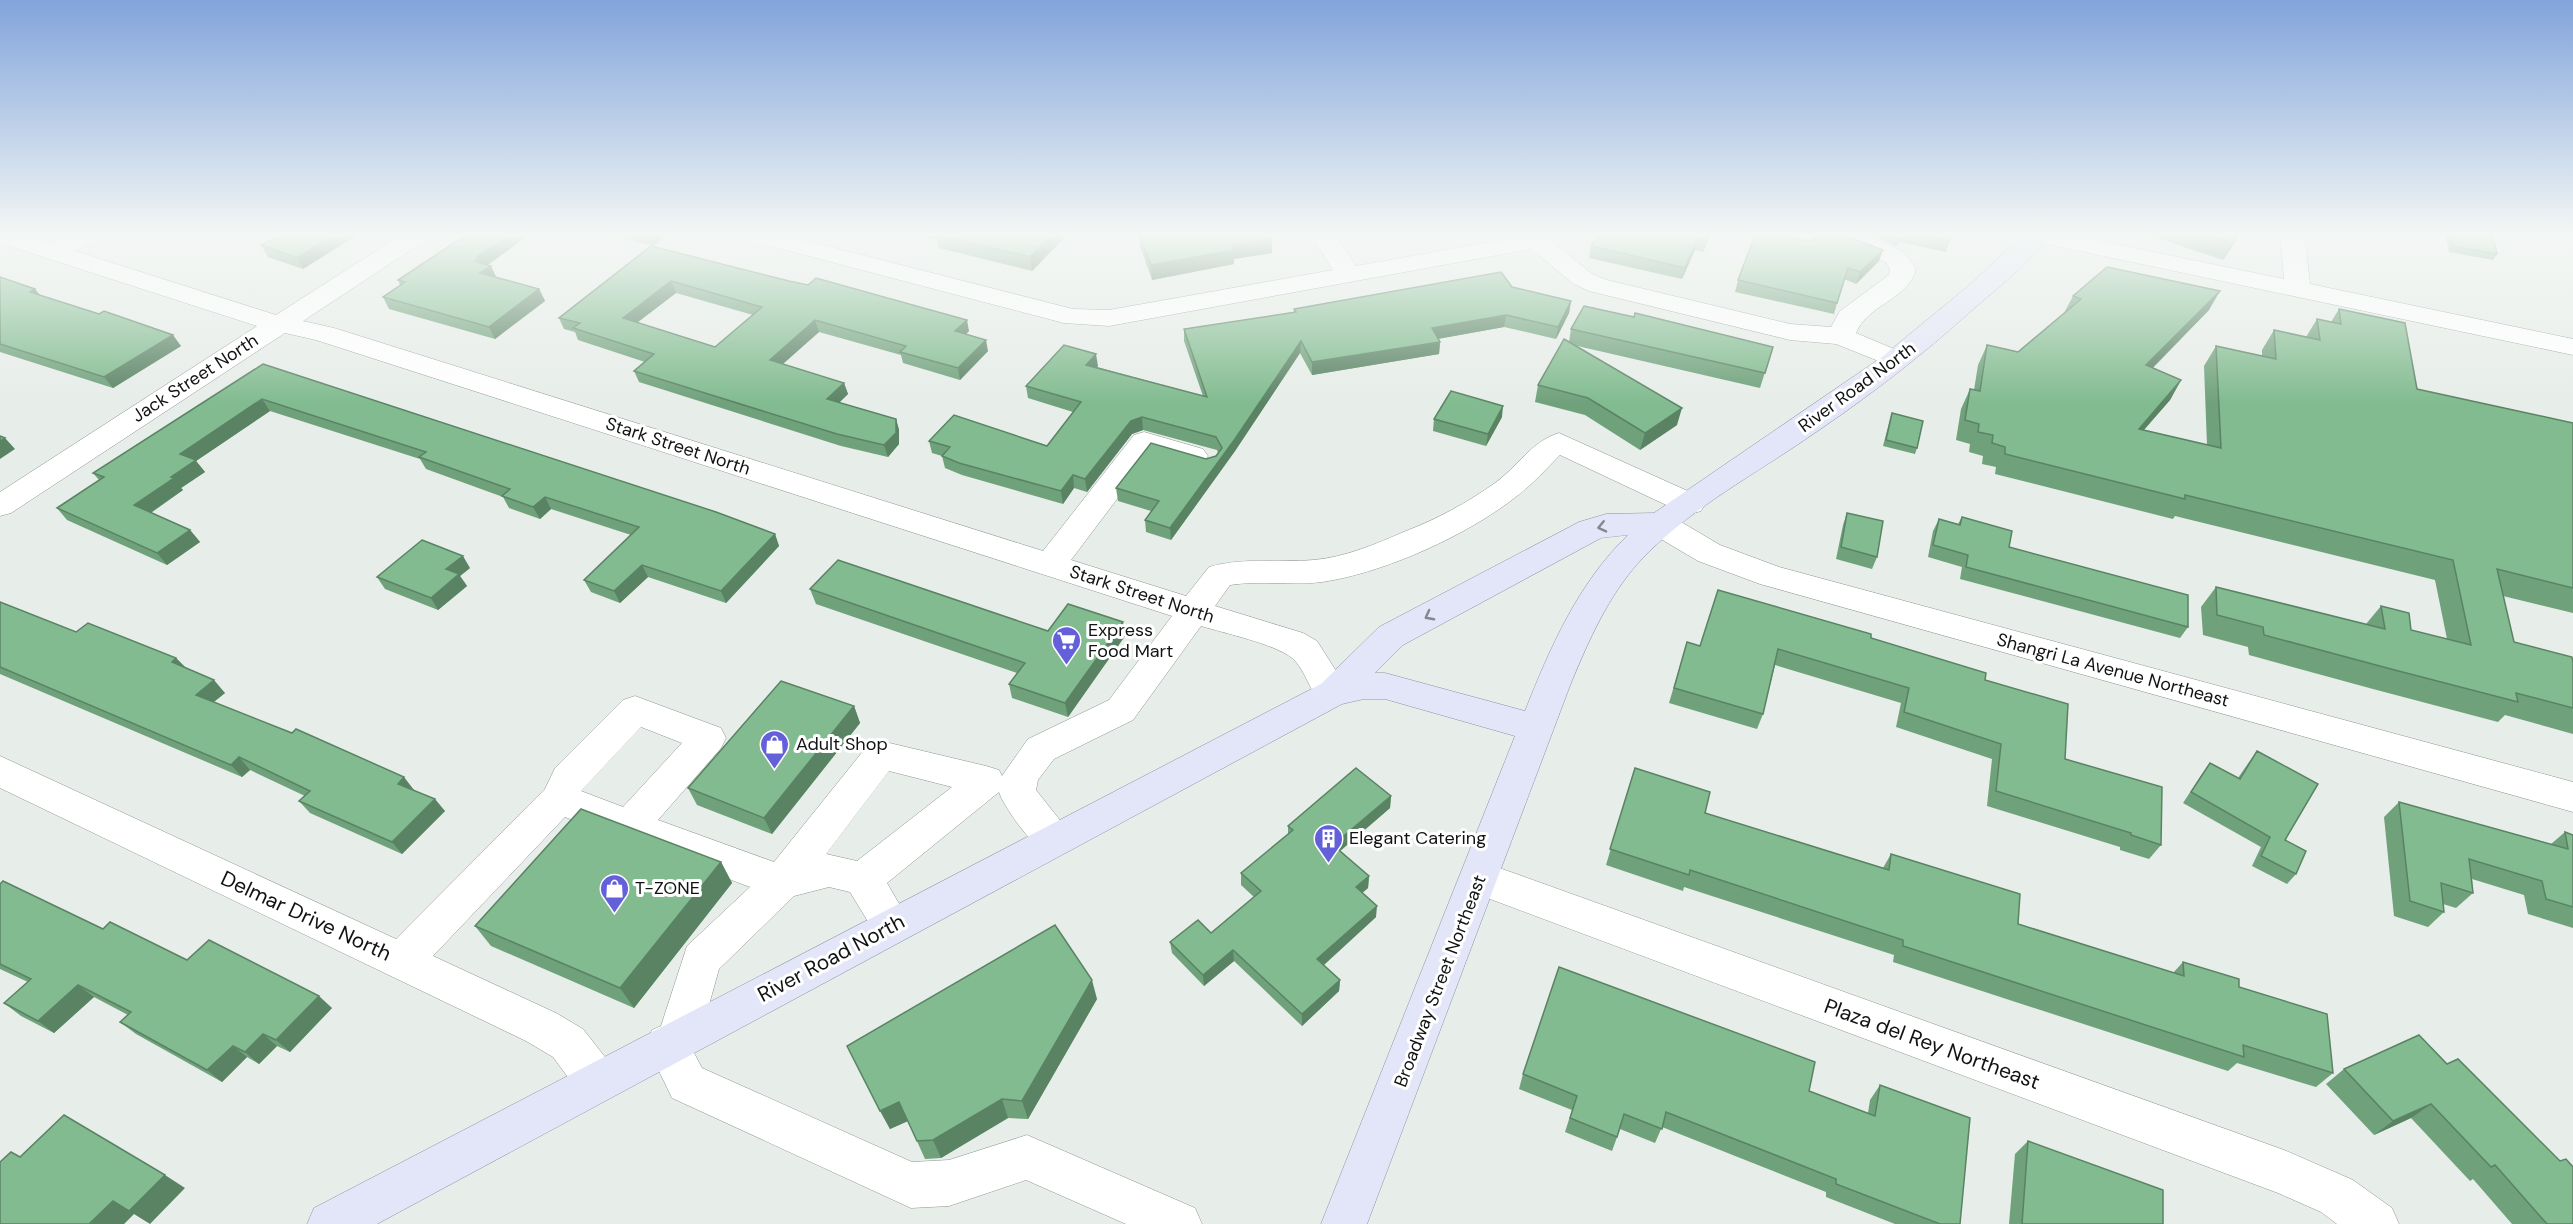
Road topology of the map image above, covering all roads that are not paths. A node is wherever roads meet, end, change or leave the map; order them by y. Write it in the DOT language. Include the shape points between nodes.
graph roads {
  1 [pos="171,290"];
  2 [pos="330,290"];
  3 [pos="969,290"];
  4 [pos="1269,290"];
  5 [pos="1619,290"];
  6 [pos="1885,290"];
  7 [pos="1980,290"];
  8 [pos="2303,290"];
  9 [pos="278,324"];
  10 [pos="1841,336"];
  11 [pos="2573,347"];
  12 [pos="1896,360"];
  13 [pos="1206,459"];
  14 [pos="1690,504"];
  15 [pos="0,506"];
  16 [pos="1660,524"];
  17 [pos="1050,565"];
  18 [pos="1195,611"];
  19 [pos="1333,693"];
  20 [pos="1536,728"];
  21 [pos="0,771"];
  22 [pos="1003,778"];
  23 [pos="2573,797"];
  24 [pos="559,800"];
  25 [pos="629,826"];
  26 [pos="1054,840"];
  27 [pos="1480,878"];
  28 [pos="863,879"];
  29 [pos="782,882"];
  30 [pos="892,926"];
  31 [pos="401,961"];
  32 [pos="673,1041"];
  33 [pos="597,1081"];
  34 [pos="330,1224"];
  35 [pos="1179,1224"];
  36 [pos="1344,1224"];
  37 [pos="2376,1224"];
  1 -- 9 [label="street, Stark Street North"];
  2 -- 9 [label="street, Jack Street North"];
  3 -- 4 [label="street" via="1073,317 1109,318"];
  5 -- 10 [label="street" via="1790,332"];
  6 -- 10 [label="street" via="1849,317"];
  7 -- 12 [label="main road, River Road North"];
  8 -- 11 [label="street"];
  9 -- 15 [label="street, Jack Street North"];
  9 -- 17 [label="street, Stark Street North" via="324,334"];
  10 -- 12 [label="street"];
  12 -- 14 [label="main road, River Road North"];
  13 -- 17 [label="street" via="1144,442"];
  14 -- 16 [label="main road, River Road North"];
  14 -- 18 [label="street" via="1559,443 1507,490 1459,520 1348,565 1321,570 1257,569 1220,575"];
  16 -- 19 [label="main road, one-way" via="1606,525 1590,530 1391,636"];
  16 -- 20 [label="main road, Broadway Street Northeast" via="1628,554 1597,595"];
  16 -- 23 [label="street, Shangri La Avenue Northeast" via="1709,553 1771,576"];
  17 -- 18 [label="street, Stark Street North"];
  18 -- 19 [label="street, Stark Street North" via="1305,650"];
  18 -- 22 [label="street" via="1121,710 1041,749"];
  19 -- 20 [label="main road" via="1364,686 1395,687"];
  19 -- 26 [label="main road, River Road North"];
  20 -- 27 [label="main road, Broadway Street Northeast"];
  21 -- 31 [label="street, Delmar Drive North"];
  22 -- 26 [label="street"];
  22 -- 28 [label="street"];
  22 -- 29 [label="street" via="881,755"];
  24 -- 25 [label="street"];
  24 -- 25 [label="street" via="568,778 635,710 708,738"];
  24 -- 31 [label="street"];
  25 -- 29 [label="street"];
  26 -- 30 [label="main road, River Road North"];
  27 -- 36 [label="main road, Broadway Street Northeast"];
  27 -- 37 [label="street, Plaza del Rey Northeast" via="2284,1173 2337,1196"];
  28 -- 29 [label="street" via="829,870"];
  28 -- 30 [label="street"];
  29 -- 32 [label="street" via="701,959"];
  30 -- 32 [label="main road, River Road North"];
  31 -- 33 [label="street, Delmar Drive North" via="568,1043"];
  32 -- 33 [label="main road, River Road North"];
  32 -- 35 [label="street" via="687,1083 911,1185 949,1183 1027,1157"];
  33 -- 34 [label="main road, River Road North"];
}
